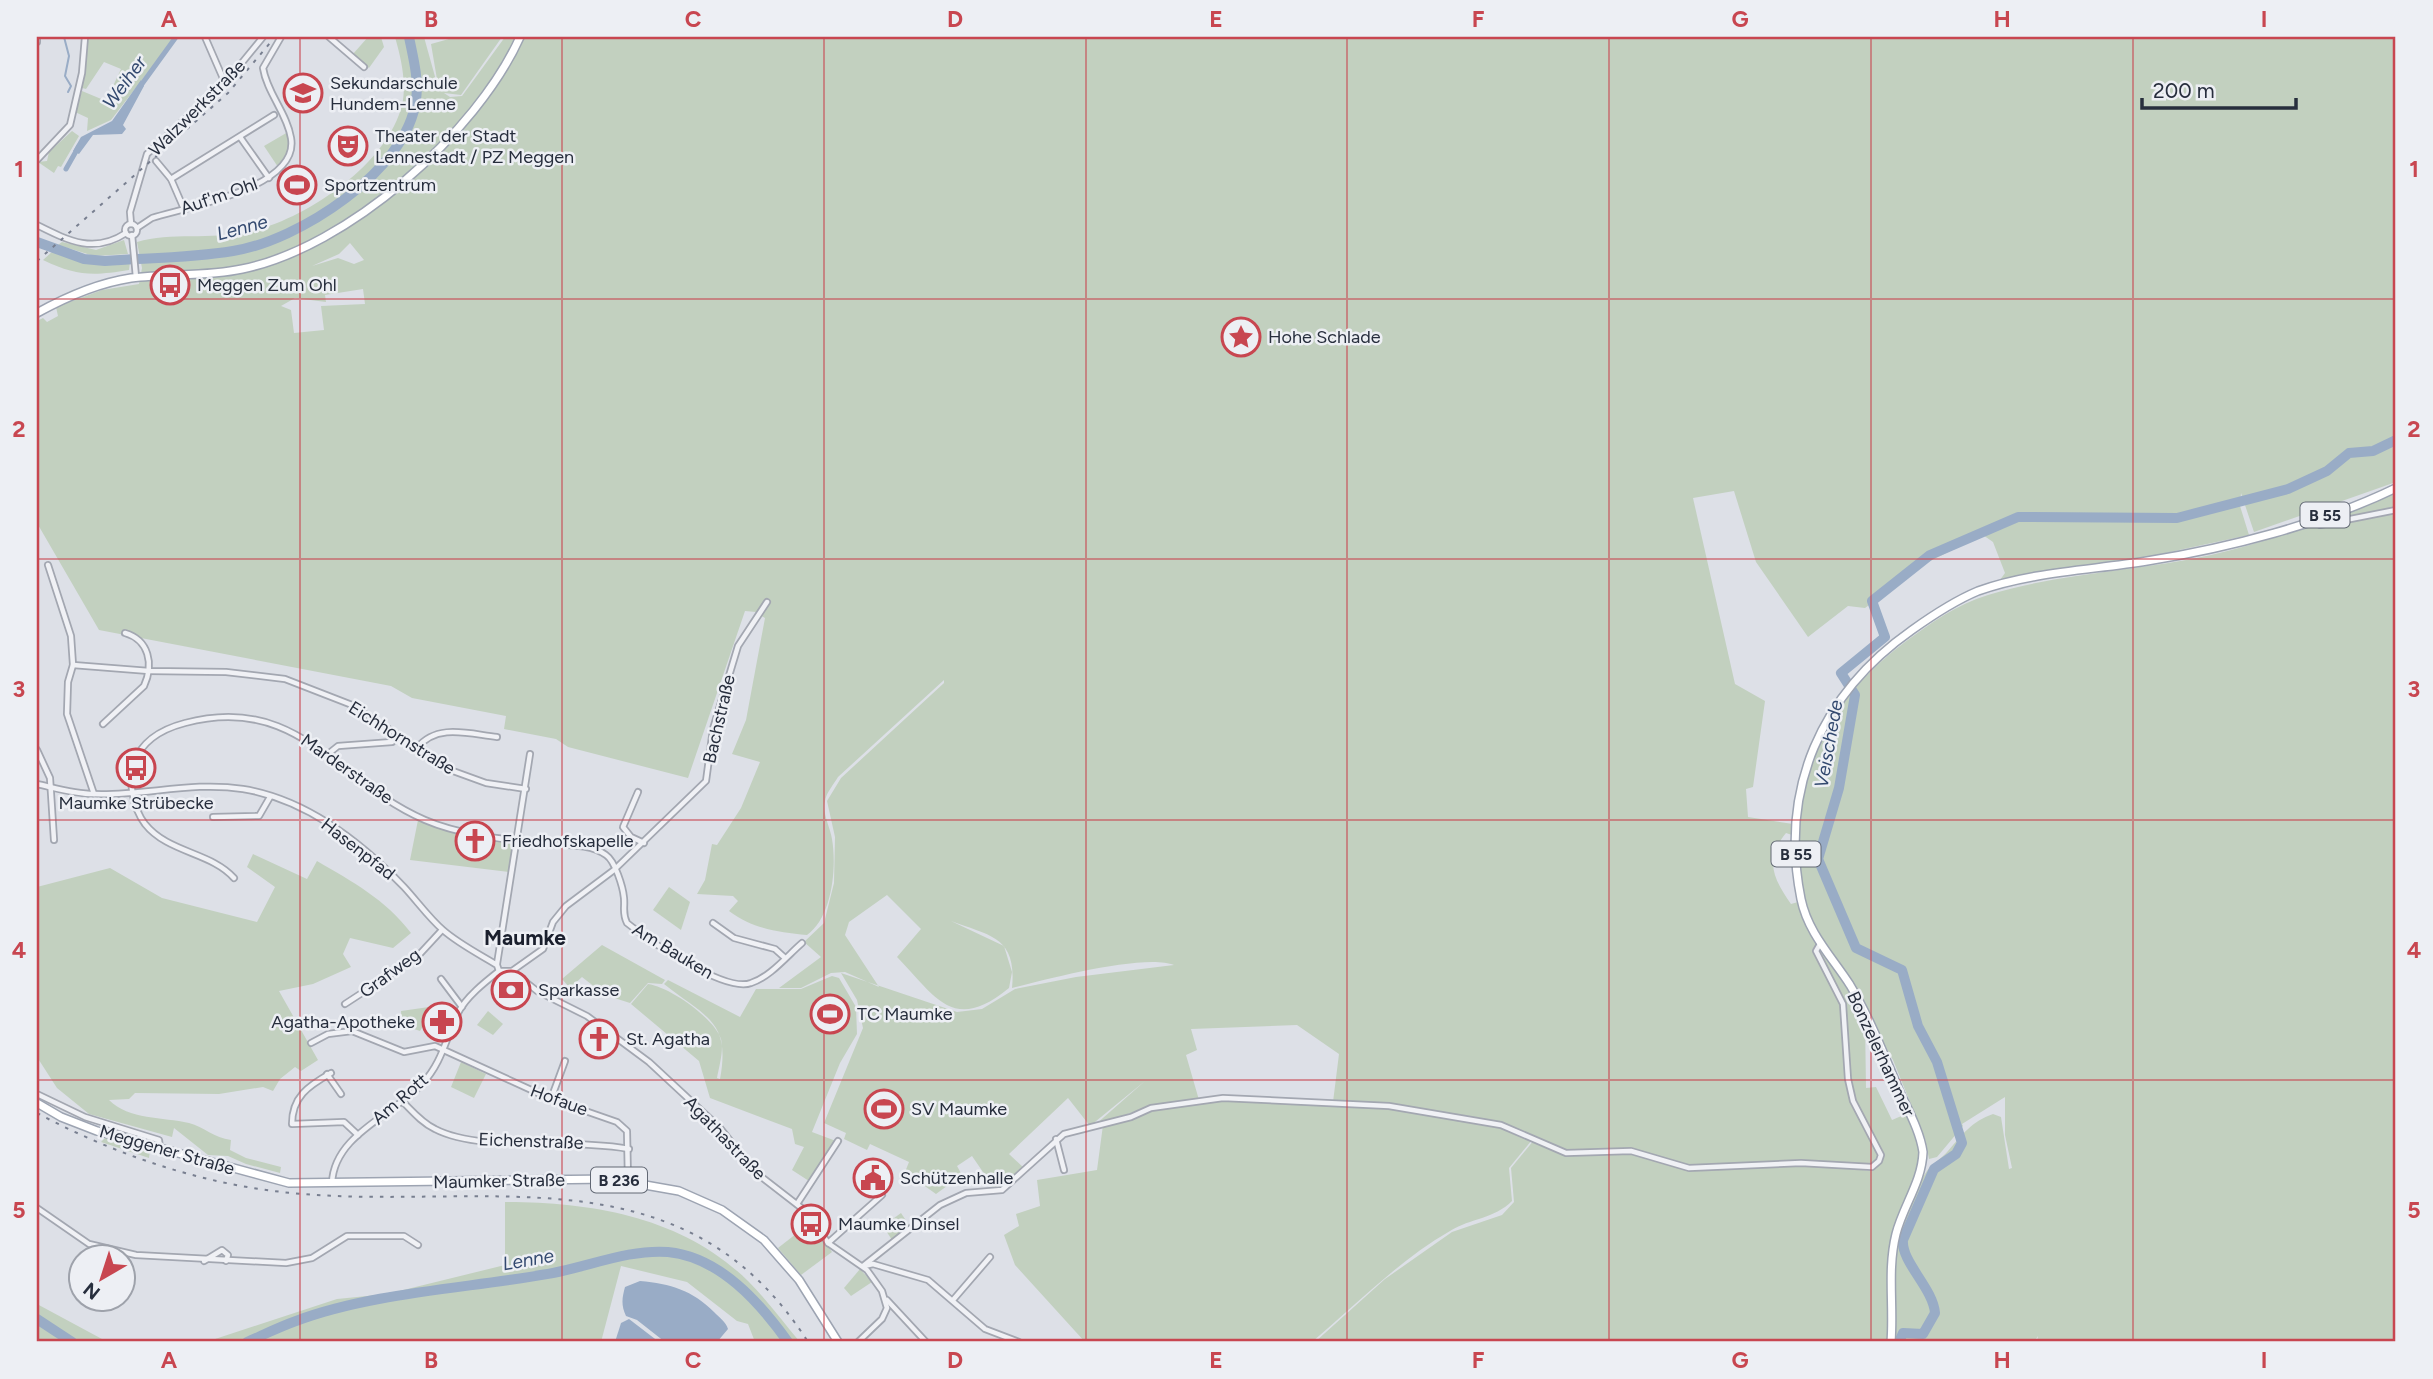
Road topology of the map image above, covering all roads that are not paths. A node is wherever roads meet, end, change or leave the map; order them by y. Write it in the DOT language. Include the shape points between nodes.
graph roads {
  1 [pos="37,37"];
  2 [pos="85,37"];
  3 [pos="205,37"];
  4 [pos="263,37"];
  5 [pos="281,37"];
  6 [pos="329,37"];
  7 [pos="520,37"];
  8 [pos="37,42"];
  9 [pos="364,67"];
  10 [pos="225,83"];
  11 [pos="274,116"];
  12 [pos="240,137"];
  13 [pos="37,160"];
  14 [pos="156,162"];
  15 [pos="269,178"];
  16 [pos="171,179"];
  17 [pos="184,209"];
  18 [pos="131,224"];
  19 [pos="37,225"];
  20 [pos="137,228"];
  21 [pos="129,234"];
  22 [pos="136,273"];
  23 [pos="37,313"];
  24 [pos="2396,488"];
  25 [pos="2396,510"];
  26 [pos="2310,520"];
  27 [pos="48,565"];
  28 [pos="767,602"];
  29 [pos="125,633"];
  30 [pos="73,665"];
  31 [pos="149,671"];
  32 [pos="103,724"];
  33 [pos="497,737"];
  34 [pos="392,742"];
  35 [pos="417,748"];
  36 [pos="37,750"];
  37 [pos="328,754"];
  38 [pos="530,754"];
  39 [pos="37,784"];
  40 [pos="51,787"];
  41 [pos="526,789"];
  42 [pos="132,790"];
  43 [pos="638,792"];
  44 [pos="94,794"];
  45 [pos="270,797"];
  46 [pos="213,817"];
  47 [pos="54,840"];
  48 [pos="519,840"];
  49 [pos="643,843"];
  50 [pos="614,870"];
  51 [pos="234,878"];
  52 [pos="713,923"];
  53 [pos="442,930"];
  54 [pos="802,943"];
  55 [pos="1820,943"];
  56 [pos="785,958"];
  57 [pos="497,965"];
  58 [pos="499,971"];
  59 [pos="512,971"];
  60 [pos="441,979"];
  61 [pos="345,1004"];
  62 [pos="462,1007"];
  63 [pos="311,1043"];
  64 [pos="444,1050"];
  65 [pos="565,1061"];
  66 [pos="37,1094"];
  67 [pos="341,1094"];
  68 [pos="551,1099"];
  69 [pos="402,1101"];
  70 [pos="37,1103"];
  71 [pos="358,1135"];
  72 [pos="1056,1139"];
  73 [pos="838,1141"];
  74 [pos="160,1148"];
  75 [pos="629,1149"];
  76 [pos="1064,1170"];
  77 [pos="628,1180"];
  78 [pos="302,1184"];
  79 [pos="332,1184"];
  80 [pos="882,1195"];
  81 [pos="797,1203"];
  82 [pos="37,1208"];
  83 [pos="828,1243"];
  84 [pos="418,1245"];
  85 [pos="990,1257"];
  86 [pos="205,1261"];
  87 [pos="225,1262"];
  88 [pos="863,1266"];
  89 [pos="886,1300"];
  90 [pos="953,1300"];
  91 [pos="838,1342"];
  92 [pos="858,1342"];
  93 [pos="926,1342"];
  94 [pos="1019,1342"];
  95 [pos="1891,1342"];
  1 -- 8 [label="street"];
  2 -- 13 [label="street" via="70,125"];
  3 -- 10 [label="street"];
  4 -- 10 [label="street, Walzwerkstraße"];
  5 -- 15 [label="street, Auf'm Ohl" via="263,68 292,144 285,163"];
  6 -- 9 [label="street"];
  7 -- 22 [label="main road" via="503,70 467,118 354,220 316,243 264,264 221,273"];
  10 -- 18 [label="street, Walzwerkstraße" via="147,154"];
  11 -- 12 [label="street"];
  12 -- 15 [label="street"];
  12 -- 16 [label="street"];
  14 -- 16 [label="street"];
  15 -- 17 [label="street, Auf'm Ohl"];
  16 -- 17 [label="street"];
  17 -- 20 [label="street, Auf'm Ohl" via="152,218"];
  18 -- 20 [label="street"];
  18 -- 21 [label="street, Walzwerkstraße" via="127,226"];
  19 -- 21 [label="street" via="74,242 96,246"];
  20 -- 21 [label="street"];
  21 -- 22 [label="street"];
  22 -- 23 [label="main road"];
  24 -- 26 [label="main road, B 55"];
  25 -- 26 [label="street" via="2320,524"];
  26 -- 55 [label="main road, Bonzelerhammer / B 55" via="2199,551 1986,589 1941,610 1880,654 1844,692 1814,746 1802,785 1796,856 1805,916"];
  27 -- 30 [label="street" via="71,636"];
  28 -- 49 [label="street, Bachstraße" via="738,646 713,729 706,781"];
  29 -- 31 [label="street" via="135,636 145,648"];
  30 -- 31 [label="street, Eichhornstraße"];
  30 -- 44 [label="street" via="67,714"];
  31 -- 32 [label="street" via="144,686"];
  31 -- 35 [label="street, Eichhornstraße" via="249,674 305,685 355,706"];
  33 -- 35 [label="street" via="438,732"];
  34 -- 37 [label="street" via="338,746"];
  35 -- 41 [label="street, Eichhornstraße" via="470,779"];
  36 -- 40 [label="street"];
  37 -- 42 [label="street, Marderstraße" via="278,726 237,716 200,719 168,728 145,744 133,767"];
  37 -- 48 [label="street, Marderstraße" via="424,819 453,829"];
  38 -- 41 [label="street"];
  39 -- 40 [label="street, Hasenpfad"];
  40 -- 44 [label="street, Hasenpfad"];
  40 -- 47 [label="street"];
  41 -- 48 [label="street"];
  42 -- 44 [label="street, Hasenpfad"];
  42 -- 45 [label="street, Hasenpfad" via="217,786"];
  42 -- 51 [label="street" via="139,816 156,836"];
  43 -- 49 [label="street" via="622,827"];
  45 -- 46 [label="street" via="259,816"];
  45 -- 53 [label="street, Hasenpfad" via="336,828 401,884"];
  48 -- 50 [label="street, Marderstraße" via="593,848 610,858"];
  48 -- 57 [label="street"];
  49 -- 50 [label="street, Bachstraße"];
  50 -- 56 [label="street, Am Bauken" via="627,923 703,972 748,985"];
  50 -- 59 [label="street, Bachstraße" via="566,906 553,922 543,948"];
  52 -- 56 [label="street" via="734,938 775,949"];
  53 -- 57 [label="street"];
  53 -- 61 [label="street, Grafweg" via="416,957"];
  54 -- 56 [label="street, Am Bauken"];
  55 -- 72 [label="street" via="1816,951 1846,1016 1853,1101 1881,1155 1872,1167 1801,1163 1698,1169 1631,1151 1576,1155 1501,1125 1379,1105 1223,1098 1151,1108"];
  55 -- 95 [label="main road, Bonzelerhammer / B 55" via="1864,1009 1920,1139 1923,1162 1892,1253"];
  57 -- 58 [label="street"];
  58 -- 59 [label="street"];
  58 -- 62 [label="street, Am Rott"];
  59 -- 81 [label="street, Agathastraße" via="537,991 587,1016 649,1062 709,1117 755,1172"];
  60 -- 62 [label="street"];
  62 -- 64 [label="street, Am Rott"];
  63 -- 64 [label="street" via="328,1034 352,1031 404,1052 415,1053 431,1045"];
  64 -- 68 [label="street, Hofaue"];
  64 -- 69 [label="street, Am Rott" via="431,1074"];
  65 -- 68 [label="street"];
  66 -- 74 [label="street" via="85,1117 159,1140"];
  67 -- 71 [label="street" via="329,1074 301,1093 292,1109 292,1124 344,1122"];
  68 -- 75 [label="street, Hofaue" via="617,1122 627,1131"];
  69 -- 71 [label="street, Am Rott"];
  69 -- 75 [label="street, Eichenstraße" via="433,1129 459,1137"];
  70 -- 74 [label="main road, Meggener Straße / B 236" via="82,1126"];
  71 -- 79 [label="street, Am Rott" via="334,1163"];
  72 -- 76 [label="street"];
  72 -- 88 [label="street" via="1002,1190 966,1193 940,1205"];
  73 -- 81 [label="street"];
  74 -- 78 [label="main road, Meggener Straße / B 236" via="275,1181"];
  75 -- 77 [label="street"];
  77 -- 79 [label="main road, Maumker Straße / B 236"];
  77 -- 91 [label="main road, Maumker Straße / B 236" via="693,1196 750,1229 799,1280"];
  78 -- 79 [label="main road, Maumker Straße / B 236"];
  80 -- 83 [label="street"];
  81 -- 83 [label="street, Agathastraße"];
  82 -- 86 [label="street" via="75,1237 104,1249"];
  83 -- 88 [label="street, Agathastraße"];
  84 -- 87 [label="street" via="404,1236 354,1235 337,1240 308,1260"];
  85 -- 90 [label="street"];
  86 -- 87 [label="street"];
  86 -- 87 [label="street" via="222,1250 228,1255"];
  88 -- 89 [label="street, Agathastraße"];
  88 -- 90 [label="street" via="924,1278"];
  89 -- 92 [label="street" via="881,1319"];
  89 -- 93 [label="street, Agathastraße"];
  90 -- 94 [label="street" via="985,1329"];
}
